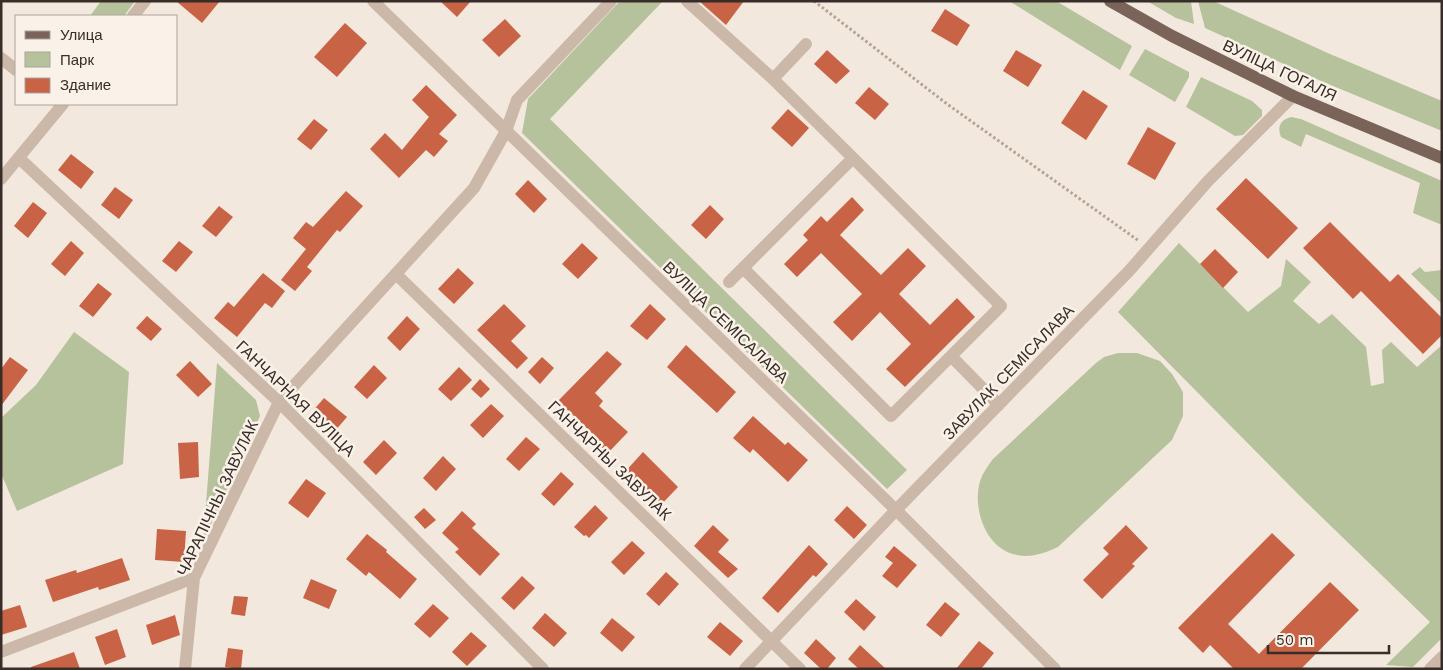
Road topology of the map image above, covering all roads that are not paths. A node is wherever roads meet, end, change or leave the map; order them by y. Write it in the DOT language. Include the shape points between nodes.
graph roads {
  1 [pos="144,1"];
  2 [pos="373,1"];
  3 [pos="611,1"];
  4 [pos="687,1"];
  5 [pos="1110,1"];
  6 [pos="134,15"];
  7 [pos="806,44"];
  8 [pos="1,58"];
  9 [pos="15,69"];
  10 [pos="773,79"];
  11 [pos="1293,96"];
  12 [pos="60,105"];
  13 [pos="506,131"];
  14 [pos="19,158"];
  15 [pos="853,158"];
  16 [pos="1442,158"];
  17 [pos="1,179"];
  18 [pos="743,268"];
  19 [pos="397,275"];
  20 [pos="729,282"];
  21 [pos="951,356"];
  22 [pos="279,402"];
  23 [pos="999,405"];
  24 [pos="896,510"];
  25 [pos="194,578"];
  26 [pos="772,641"];
  27 [pos="1,652"];
  28 [pos="1442,658"];
  29 [pos="185,669"];
  30 [pos="542,669"];
  31 [pos="745,669"];
  32 [pos="800,669"];
  33 [pos="1055,669"];
  34 [pos="1430,669"];
  1 -- 6 [label="street"];
  2 -- 13 [label="street, ВУЛІЦА СЕМІСАЛАВА"];
  3 -- 13 [label="street" via="517,100"];
  4 -- 10 [label="street"];
  5 -- 11 [label="main road, ВУЛІЦА ГОГАЛЯ"];
  7 -- 10 [label="street"];
  8 -- 9 [label="street"];
  10 -- 15 [label="street"];
  11 -- 16 [label="main road, ВУЛІЦА ГОГАЛЯ"];
  11 -- 23 [label="street, ЗАВУЛАК СЕМІСАЛАВА"];
  12 -- 14 [label="street"];
  13 -- 19 [label="street" via="474,188"];
  13 -- 24 [label="street, ВУЛІЦА СЕМІСАЛАВА"];
  14 -- 17 [label="street"];
  14 -- 22 [label="street, ГАНЧАРНАЯ ВУЛІЦА"];
  15 -- 18 [label="street"];
  15 -- 21 [label="street" via="1001,306"];
  18 -- 20 [label="street"];
  18 -- 21 [label="street" via="891,416"];
  19 -- 22 [label="street"];
  19 -- 26 [label="street, ГАНЧАРНЫ ЗАВУЛАК"];
  21 -- 23 [label="street"];
  22 -- 25 [label="street, ЧАРАПІЧНЫ ЗАВУЛАК"];
  22 -- 30 [label="street, ГАНЧАРНАЯ ВУЛІЦА"];
  23 -- 24 [label="street, ЗАВУЛАК СЕМІСАЛАВА"];
  24 -- 26 [label="street, ЗАВУЛАК СЕМІСАЛАВА"];
  24 -- 33 [label="street, ВУЛІЦА СЕМІСАЛАВА"];
  25 -- 27 [label="street"];
  25 -- 29 [label="street, ЧАРАПІЧНЫ ЗАВУЛАК"];
  26 -- 31 [label="street, ЗАВУЛАК СЕМІСАЛАВА"];
  26 -- 32 [label="street, ГАНЧАРНЫ ЗАВУЛАК"];
  28 -- 34 [label="street"];
}
